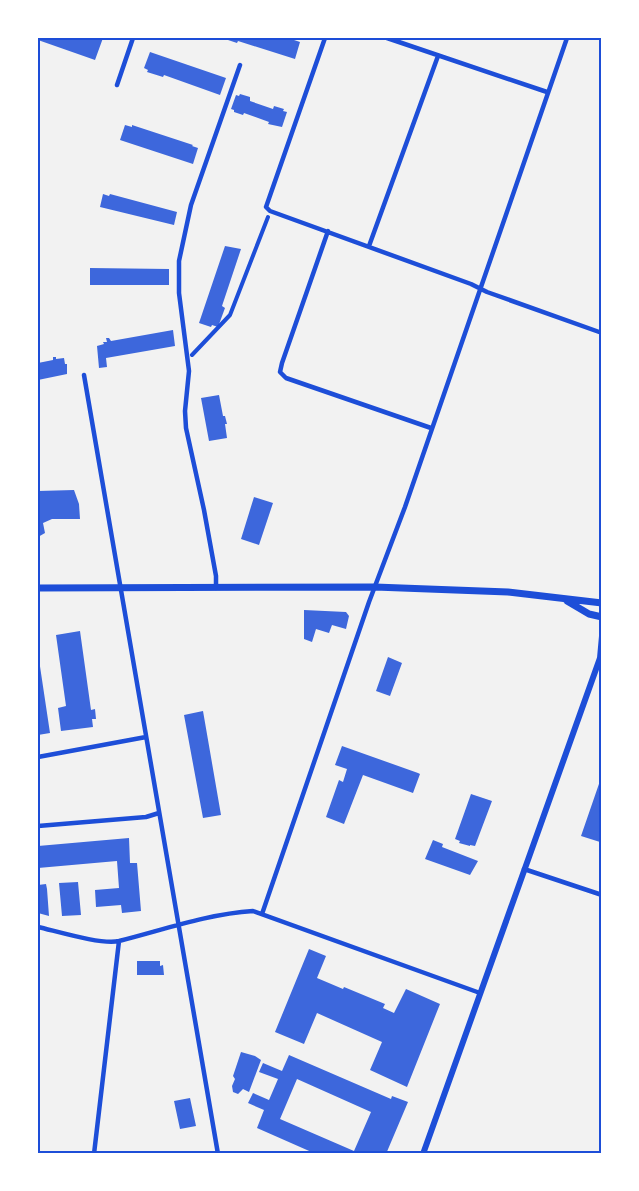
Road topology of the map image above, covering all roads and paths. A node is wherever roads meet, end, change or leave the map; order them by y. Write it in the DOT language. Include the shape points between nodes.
graph roads {
  1 [pos="134,38"];
  2 [pos="325,38"];
  3 [pos="387,38"];
  4 [pos="567,38"];
  5 [pos="438,56"];
  6 [pos="240,65"];
  7 [pos="117,85"];
  8 [pos="548,92"];
  9 [pos="268,217"];
  10 [pos="328,231"];
  11 [pos="369,246"];
  12 [pos="479,288"];
  13 [pos="602,333"];
  14 [pos="192,355"];
  15 [pos="84,375"];
  16 [pos="431,428"];
  17 [pos="375,587"];
  18 [pos="38,588"];
  19 [pos="121,588"];
  20 [pos="216,588"];
  21 [pos="565,600"];
  22 [pos="602,603"];
  23 [pos="602,617"];
  24 [pos="602,636"];
  25 [pos="601,657"];
  26 [pos="146,737"];
  27 [pos="38,757"];
  28 [pos="159,813"];
  29 [pos="38,826"];
  30 [pos="524,869"];
  31 [pos="602,896"];
  32 [pos="262,914"];
  33 [pos="178,924"];
  34 [pos="38,927"];
  35 [pos="119,941"];
  36 [pos="480,993"];
  37 [pos="94,1154"];
  38 [pos="218,1154"];
  39 [pos="423,1154"];
  1 -- 7 [label="street"];
  2 -- 10 [label="street" via="266,207"];
  3 -- 5 [label="street"];
  4 -- 8 [label="street"];
  5 -- 8 [label="street"];
  5 -- 11 [label="street"];
  6 -- 20 [label="street" via="190,205 179,261 189,371 186,428"];
  8 -- 12 [label="street"];
  9 -- 14 [label="street" via="230,315"];
  10 -- 11 [label="street"];
  10 -- 16 [label="street" via="280,372 286,378"];
  11 -- 12 [label="street"];
  12 -- 13 [label="street"];
  12 -- 16 [label="street"];
  15 -- 19 [label="street"];
  16 -- 17 [label="street"];
  17 -- 20 [label="main road"];
  17 -- 21 [label="main road" via="507,592"];
  17 -- 32 [label="street"];
  18 -- 19 [label="main road"];
  19 -- 20 [label="main road"];
  19 -- 26 [label="street"];
  21 -- 22 [label="main road"];
  21 -- 23 [label="main road"];
  24 -- 25 [label="street"];
  25 -- 30 [label="street"];
  26 -- 27 [label="street"];
  26 -- 28 [label="street"];
  28 -- 29 [label="street"];
  28 -- 33 [label="street"];
  30 -- 31 [label="street"];
  30 -- 36 [label="street"];
  32 -- 33 [label="street" via="241,912"];
  32 -- 36 [label="street"];
  33 -- 35 [label="street"];
  33 -- 38 [label="street"];
  34 -- 35 [label="street"];
  35 -- 37 [label="street"];
  36 -- 39 [label="street"];
}
